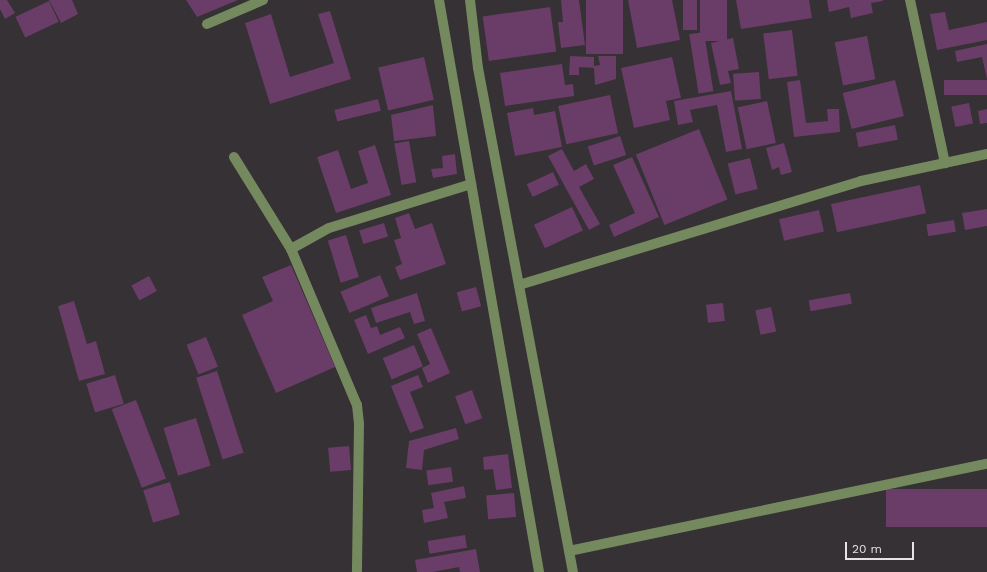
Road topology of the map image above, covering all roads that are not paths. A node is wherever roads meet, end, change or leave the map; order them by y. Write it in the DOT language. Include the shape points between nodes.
graph roads {
  1 [pos="263,0"];
  2 [pos="439,0"];
  3 [pos="470,0"];
  4 [pos="910,0"];
  5 [pos="207,24"];
  6 [pos="987,154"];
  7 [pos="234,157"];
  8 [pos="945,163"];
  9 [pos="471,184"];
  10 [pos="291,249"];
  11 [pos="519,285"];
  12 [pos="987,464"];
  13 [pos="569,551"];
  14 [pos="357,572"];
  15 [pos="539,572"];
  16 [pos="573,572"];
  1 -- 5 [label="street"];
  2 -- 9 [label="street"];
  3 -- 11 [label="street" via="478,68"];
  4 -- 8 [label="street"];
  6 -- 8 [label="street"];
  7 -- 10 [label="street"];
  8 -- 11 [label="street" via="861,182"];
  9 -- 10 [label="street" via="329,228"];
  9 -- 15 [label="street"];
  10 -- 14 [label="street" via="357,405"];
  11 -- 13 [label="street"];
  12 -- 13 [label="street"];
  13 -- 16 [label="street"];
}
